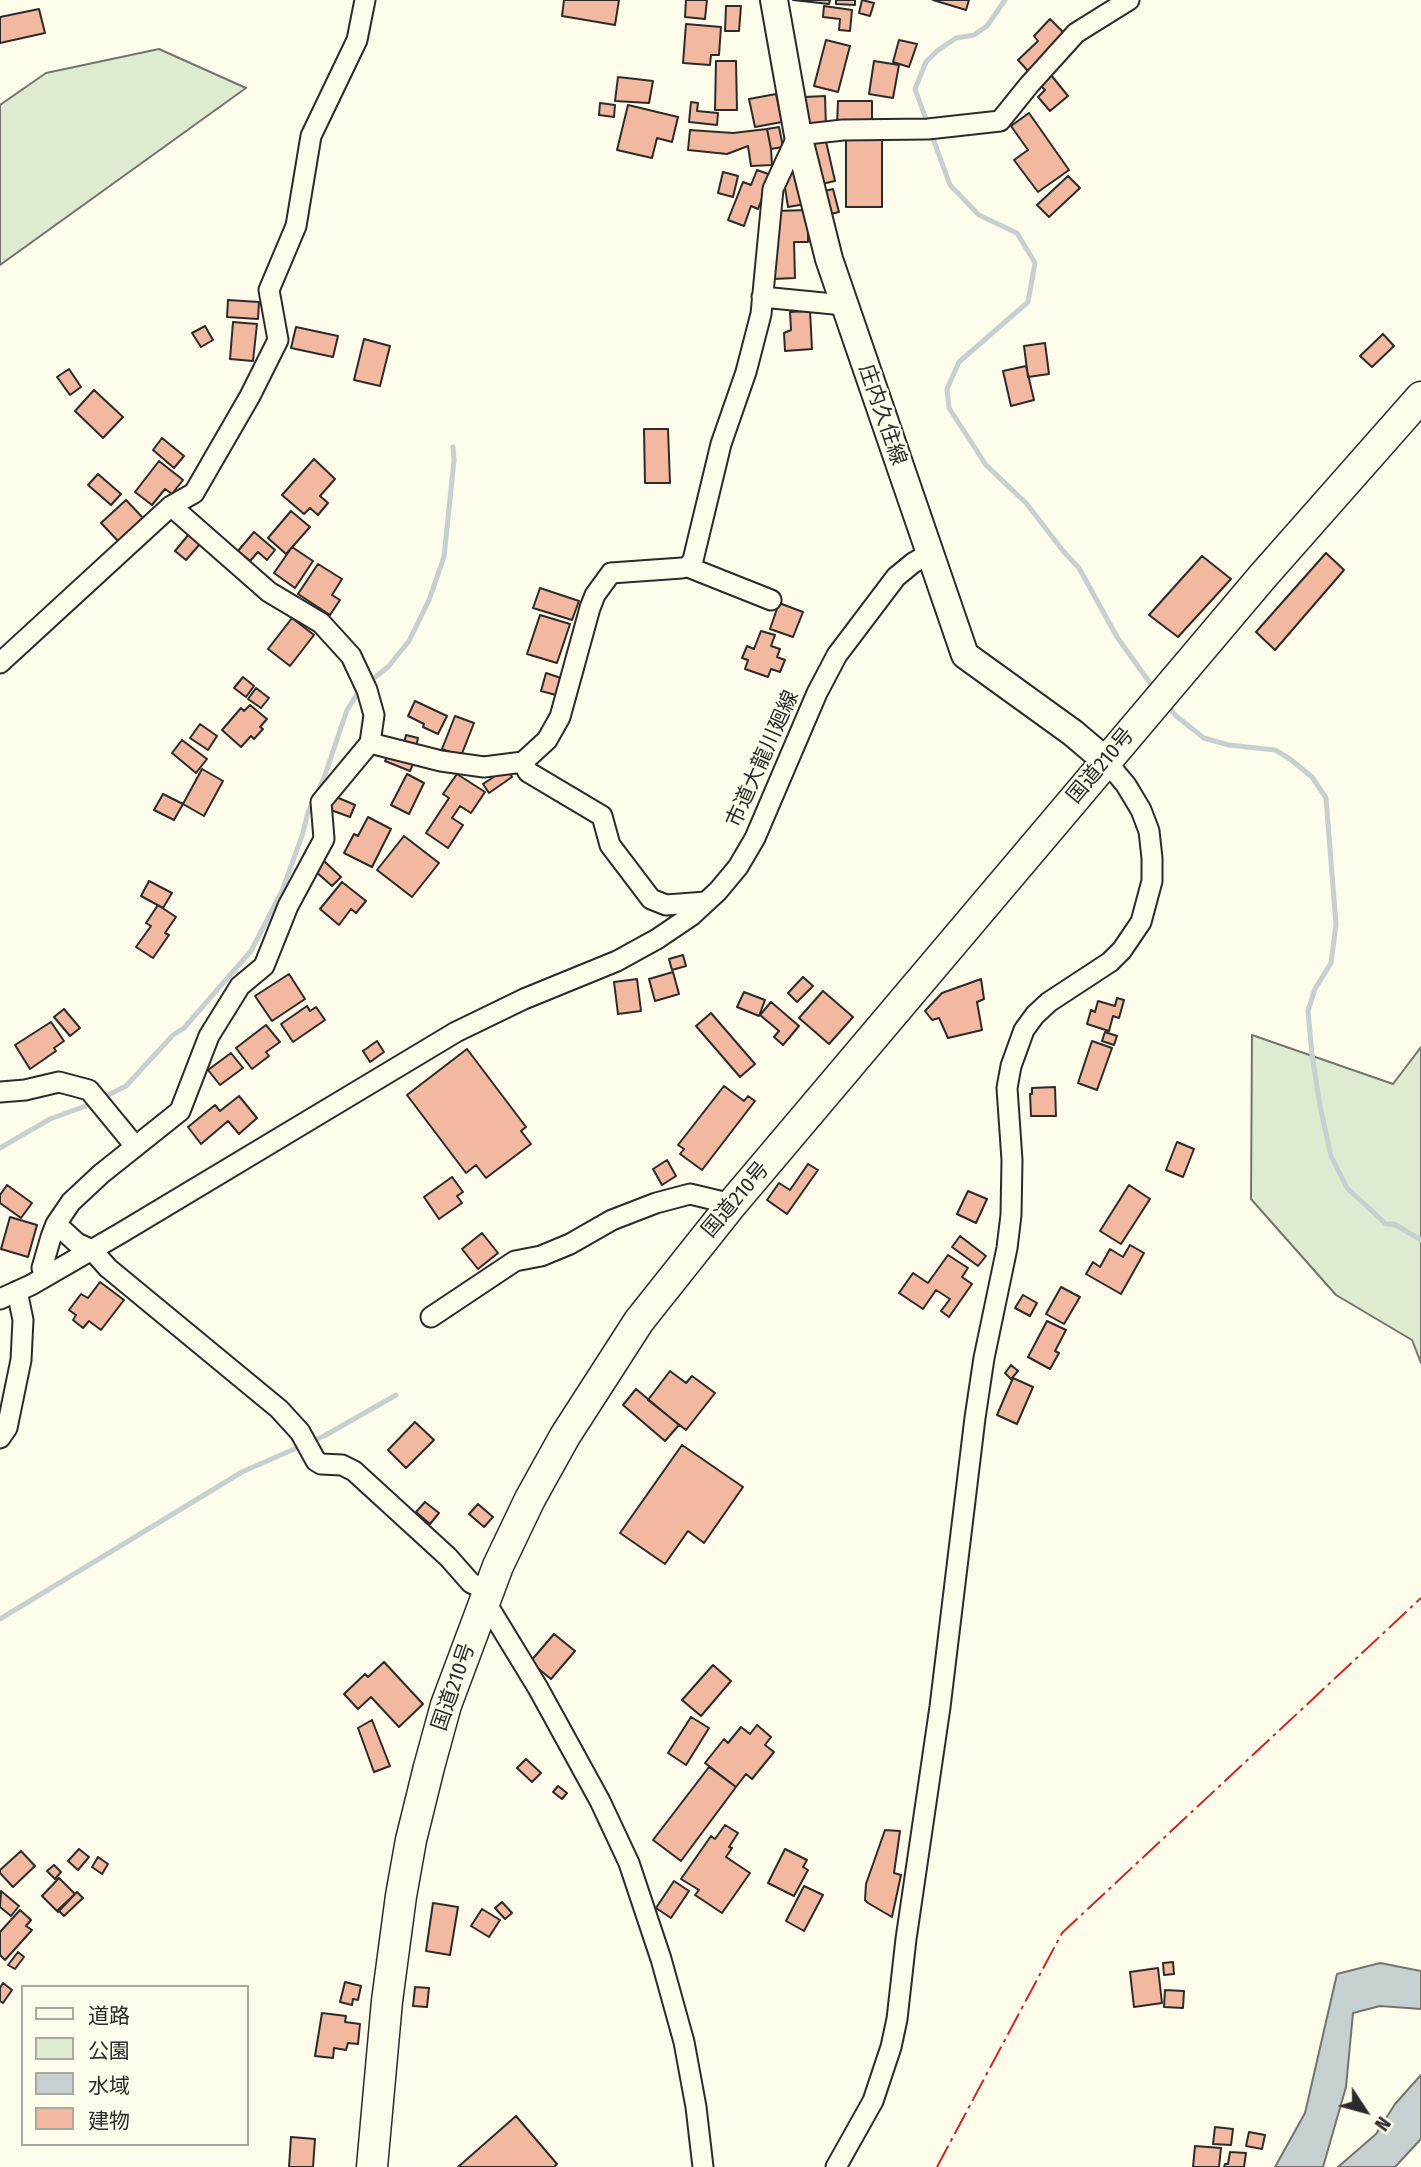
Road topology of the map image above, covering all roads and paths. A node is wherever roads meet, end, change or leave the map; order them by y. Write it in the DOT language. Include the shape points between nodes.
graph roads {
  1 [pos="365,0"];
  2 [pos="774,0"];
  3 [pos="1129,0"];
  4 [pos="798,135"];
  5 [pos="762,297"];
  6 [pos="844,305"];
  7 [pos="1418,405"];
  8 [pos="171,506"];
  9 [pos="930,553"];
  10 [pos="688,567"];
  11 [pos="771,600"];
  12 [pos="0,663"];
  13 [pos="370,743"];
  14 [pos="1106,761"];
  15 [pos="523,762"];
  16 [pos="706,902"];
  17 [pos="0,1092"];
  18 [pos="135,1146"];
  19 [pos="732,1205"];
  20 [pos="56,1224"];
  21 [pos="92,1250"];
  22 [pos="45,1277"];
  23 [pos="9,1295"];
  24 [pos="431,1317"];
  25 [pos="0,1438"];
  26 [pos="486,1596"];
  27 [pos="372,2167"];
  28 [pos="703,2167"];
  29 [pos="836,2167"];
  1 -- 8 [label="street" via="357,40 311,136 296,226 269,290 278,340 194,493"];
  2 -- 4 [label="main road, 庄内久住線"];
  3 -- 4 [label="street" via="1076,33 1000,121"];
  4 -- 5 [label="street" via="773,189"];
  4 -- 6 [label="main road, 庄内久住線"];
  5 -- 6 [label="street"];
  5 -- 10 [label="street" via="746,372"];
  6 -- 9 [label="main road, 庄内久住線"];
  7 -- 14 [label="highway, 国道210号" via="1272,566"];
  8 -- 12 [label="street"];
  8 -- 13 [label="street" via="269,592 321,623 351,656 374,715"];
  9 -- 14 [label="main road, 庄内久住線" via="965,655"];
  9 -- 16 [label="street, 市道大龍川廻線" via="896,577 837,655 755,838 738,867"];
  10 -- 11 [label="street"];
  10 -- 15 [label="street" via="611,573 594,595 560,717 547,740"];
  13 -- 15 [label="street" via="484,767"];
  13 -- 18 [label="street" via="321,802 324,839 288,906 264,967 240,986 209,1036 180,1111"];
  14 -- 19 [label="highway, 国道210号"];
  14 -- 29 [label="street" via="1126,785 1149,831 1152,881 1148,902 1122,950 1049,1002 1024,1030 1016,1048 1007,1088 1012,1160 1007,1248 975,1418 897,2019 873,2101"];
  15 -- 16 [label="street" via="528,772 602,816 610,845 651,899 666,905"];
  16 -- 21 [label="street, 市道大龍川廻線" via="657,939 617,961 456,1032"];
  17 -- 18 [label="street" via="59,1083 89,1090"];
  18 -- 20 [label="street" via="71,1202"];
  19 -- 24 [label="street" via="690,1194 634,1211 570,1244 515,1261"];
  19 -- 26 [label="highway, 国道210号" via="639,1321 577,1417 530,1499"];
  20 -- 21 [label="street"];
  20 -- 22 [label="street" via="43,1268"];
  21 -- 22 [label="street, 市道大龍川廻線"];
  21 -- 26 [label="street" via="284,1414 316,1461 354,1471"];
  22 -- 23 [label="street, 市道大龍川廻線"];
  23 -- 25 [label="street" via="23,1320 22,1360 7,1428"];
  26 -- 27 [label="highway, 国道210号" via="446,1705 411,1840 387,2001"];
  26 -- 28 [label="street" via="600,1801 629,1863 684,2042"];
}
